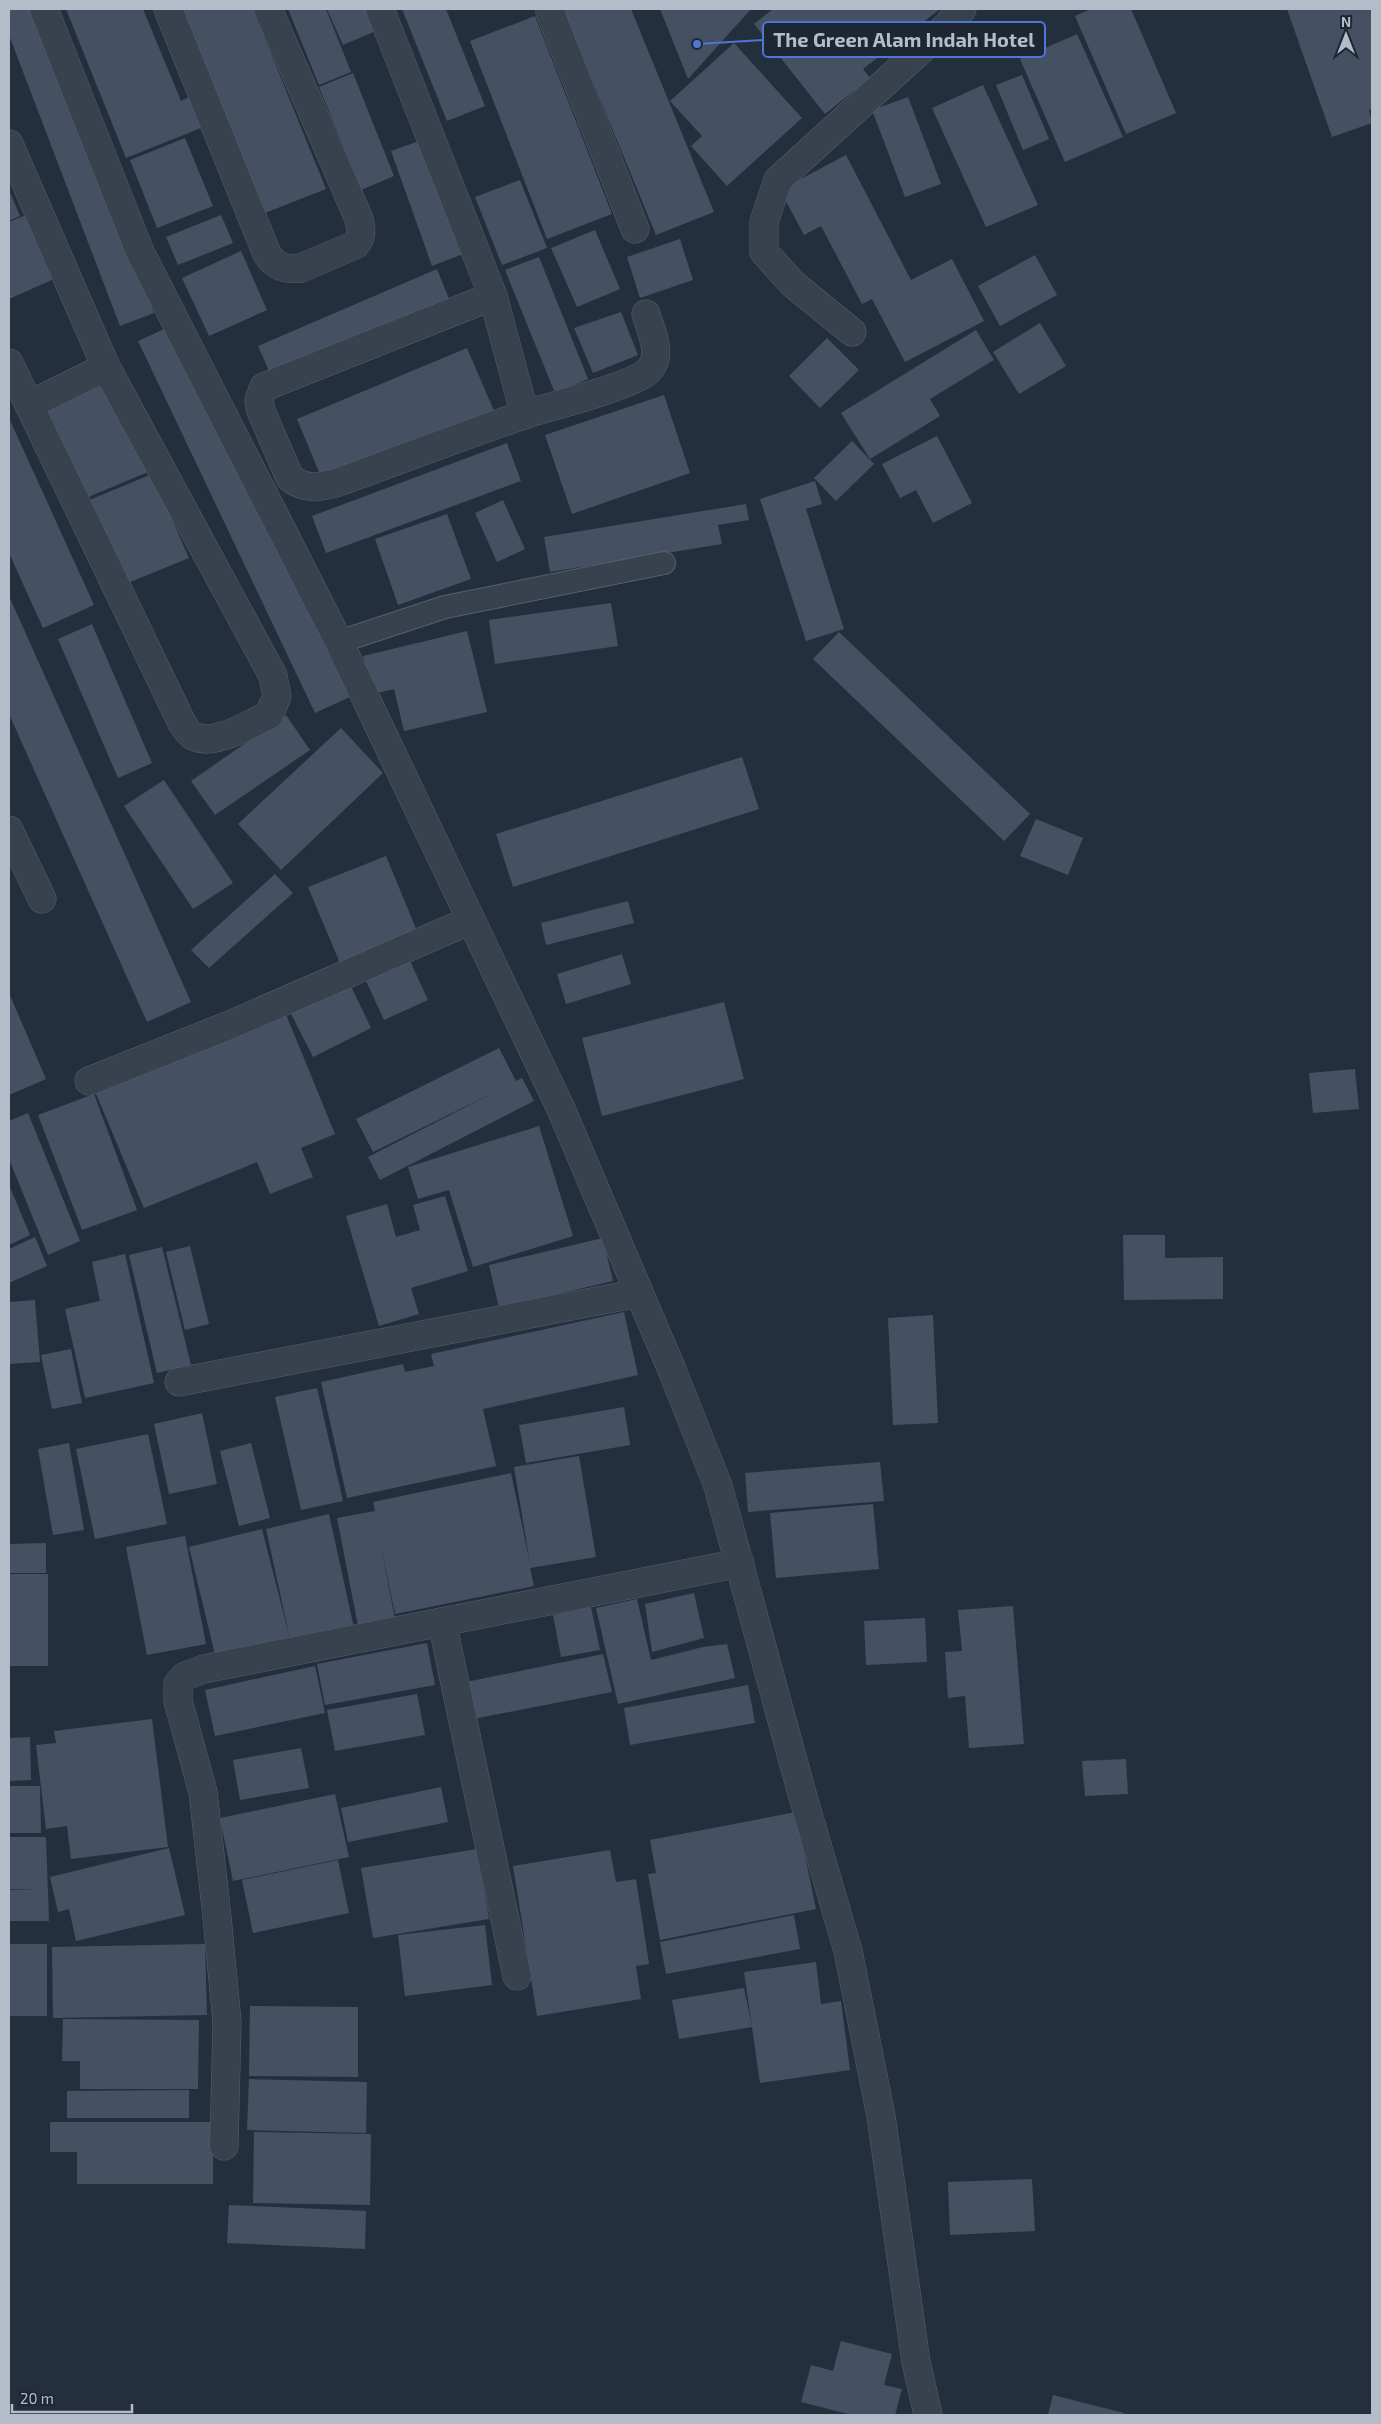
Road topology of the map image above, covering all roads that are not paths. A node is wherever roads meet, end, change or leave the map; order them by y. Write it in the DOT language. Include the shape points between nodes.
graph roads {
  1 [pos="44,9"];
  2 [pos="168,9"];
  3 [pos="268,9"];
  4 [pos="380,9"];
  5 [pos="962,9"];
  6 [pos="548,10"];
  7 [pos="9,144"];
  8 [pos="635,229"];
  9 [pos="493,296"];
  10 [pos="646,314"];
  11 [pos="852,332"];
  12 [pos="9,362"];
  13 [pos="106,367"];
  14 [pos="29,405"];
  15 [pos="526,415"];
  16 [pos="664,563"];
  17 [pos="339,642"];
  18 [pos="9,830"];
  19 [pos="42,899"];
  20 [pos="471,920"];
  21 [pos="89,1081"];
  22 [pos="639,1293"];
  23 [pos="179,1382"];
  24 [pos="740,1563"];
  25 [pos="442,1622"];
  26 [pos="517,1976"];
  27 [pos="224,2146"];
  28 [pos="928,2415"];
  1 -- 17 [label="street" via="140,252"];
  2 -- 3 [label="street" via="267,254 282,268 292,269 355,245 360,239 361,227"];
  4 -- 9 [label="street"];
  5 -- 11 [label="street" via="778,180 764,222 764,252 793,284"];
  6 -- 8 [label="street"];
  7 -- 13 [label="street"];
  9 -- 15 [label="street"];
  9 -- 15 [label="street" via="267,385 259,395 261,411 290,478 309,488 339,482"];
  10 -- 15 [label="street" via="657,350 648,372"];
  12 -- 14 [label="street"];
  13 -- 14 [label="street"];
  13 -- 14 [label="street" via="273,676 277,696 269,716 218,737 204,739 194,736 180,721"];
  16 -- 17 [label="lane" via="445,606"];
  17 -- 20 [label="street"];
  18 -- 19 [label="street"];
  20 -- 21 [label="street" via="232,1024"];
  20 -- 22 [label="street" via="562,1109"];
  22 -- 23 [label="street"];
  22 -- 24 [label="street" via="718,1486"];
  24 -- 25 [label="street"];
  24 -- 28 [label="street" via="848,1951 881,2116 916,2362"];
  25 -- 26 [label="street"];
  25 -- 27 [label="street" via="204,1669 184,1676 178,1684 178,1701 203,1792 218,1926 226,2022"];
}
